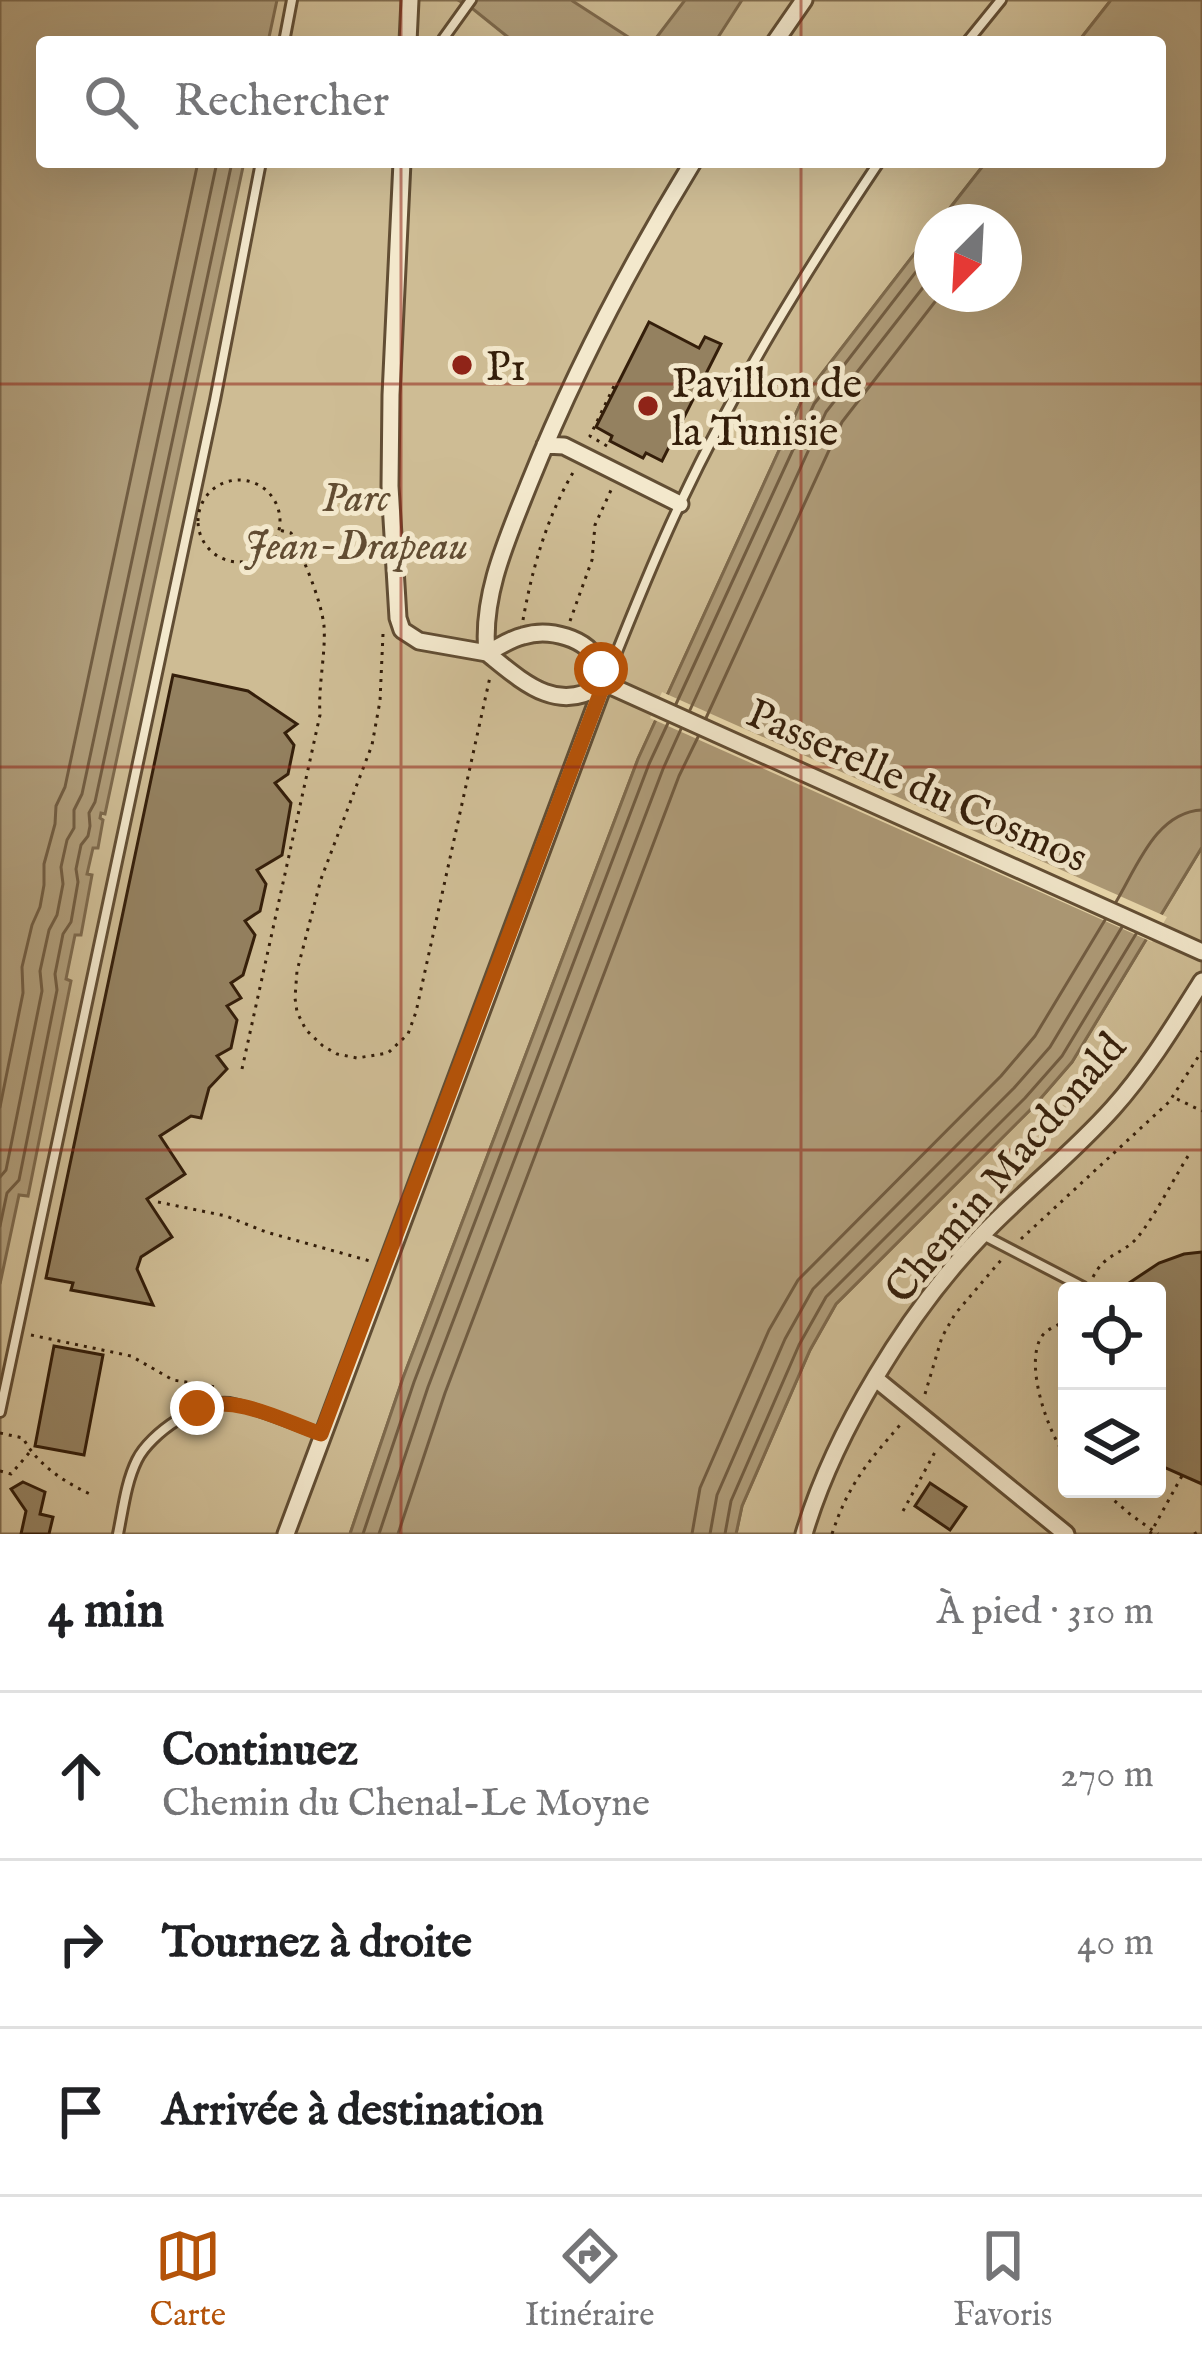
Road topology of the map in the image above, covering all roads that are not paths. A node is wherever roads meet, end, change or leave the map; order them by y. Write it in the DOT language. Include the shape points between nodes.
graph roads {
  1 [pos="292,0"];
  2 [pos="410,0"];
  3 [pos="471,0"];
  4 [pos="804,0"];
  5 [pos="1001,0"];
  6 [pos="285,36"];
  7 [pos="408,36"];
  8 [pos="447,36"];
  9 [pos="779,36"];
  10 [pos="972,36"];
  11 [pos="260,168"];
  12 [pos="402,168"];
  13 [pos="689,168"];
  14 [pos="875,168"];
  15 [pos="544,445"];
  16 [pos="680,504"];
  17 [pos="490,656"];
  18 [pos="604,683"];
  19 [pos="1196,949"];
  20 [pos="1202,980"];
  21 [pos="983,1234"];
  22 [pos="1072,1282"];
  23 [pos="876,1378"];
  24 [pos="0,1412"];
  25 [pos="321,1434"];
  26 [pos="118,1534"];
  27 [pos="286,1534"];
  28 [pos="804,1534"];
  29 [pos="1066,1534"];
  1 -- 6 [label="lane"];
  2 -- 7 [label="street"];
  3 -- 8 [label="lane"];
  4 -- 9 [label="street"];
  5 -- 10 [label="lane"];
  11 -- 24 [label="lane"];
  12 -- 17 [label="street" via="390,486 398,618 419,641"];
  13 -- 15 [label="street" via="617,291"];
  14 -- 16 [label="lane" via="779,318"];
  15 -- 16 [label="street" via="564,446"];
  15 -- 17 [label="street" via="499,564 484,628"];
  16 -- 18 [label="lane"];
  17 -- 18 [label="street" via="560,698 586,696"];
  17 -- 18 [label="street" via="520,636 563,635 598,661"];
  18 -- 19 [label="street, Passerelle du Cosmos"];
  18 -- 25 [label="street"];
  20 -- 21 [label="street, Chemin Macdonald" via="1113,1108"];
  21 -- 22 [label="lane"];
  21 -- 23 [label="street, Chemin Macdonald"];
  23 -- 28 [label="street, Chemin Macdonald"];
  23 -- 29 [label="street"];
  25 -- 26 [label="lane" via="223,1403 197,1408 137,1459"];
  25 -- 27 [label="street"];
}
